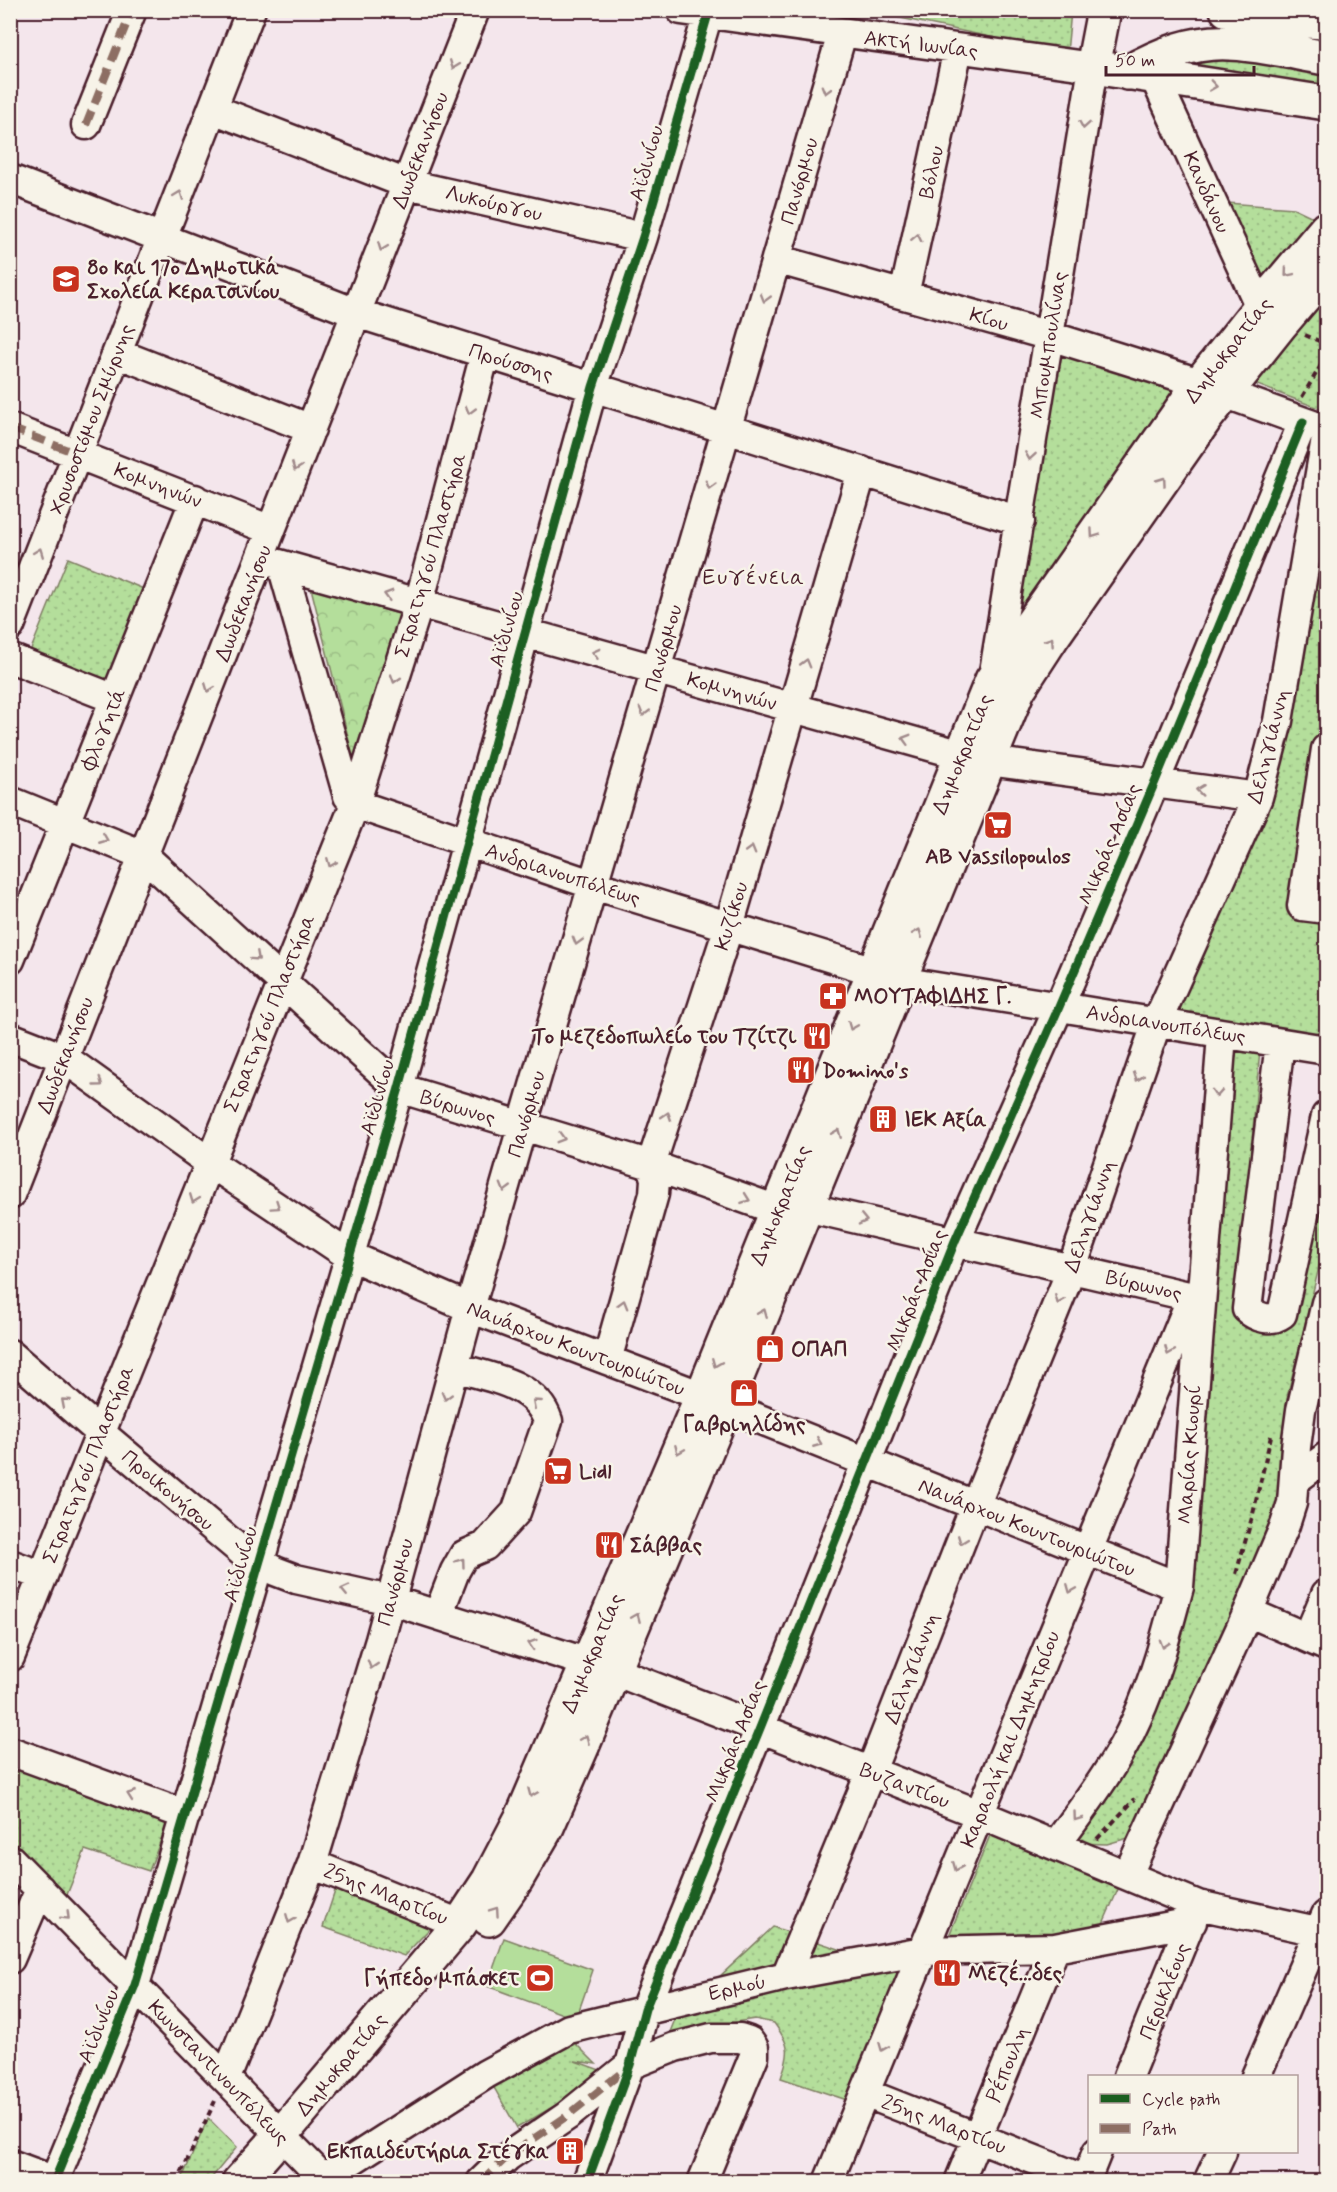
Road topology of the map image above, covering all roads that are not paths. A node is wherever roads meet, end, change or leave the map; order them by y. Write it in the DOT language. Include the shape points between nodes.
graph roads {
  1 [pos="132,10"];
  2 [pos="251,10"];
  3 [pos="475,10"];
  4 [pos="681,10"];
  5 [pos="1104,10"];
  6 [pos="1227,10"];
  7 [pos="708,14"];
  8 [pos="1326,22"];
  9 [pos="842,34"];
  10 [pos="958,49"];
  11 [pos="1326,58"];
  12 [pos="1093,67"];
  13 [pos="1141,75"];
  14 [pos="1326,103"];
  15 [pos="213,109"];
  16 [pos="86,125"];
  17 [pos="10,179"];
  18 [pos="407,184"];
  19 [pos="1326,229"];
  20 [pos="643,237"];
  21 [pos="162,238"];
  22 [pos="776,260"];
  23 [pos="1326,271"];
  24 [pos="904,295"];
  25 [pos="1260,307"];
  26 [pos="356,313"];
  27 [pos="1050,336"];
  28 [pos="117,353"];
  29 [pos="485,354"];
  30 [pos="593,387"];
  31 [pos="1212,388"];
  32 [pos="1307,423"];
  33 [pos="10,428"];
  34 [pos="311,429"];
  35 [pos="727,429"];
  36 [pos="1326,438"];
  37 [pos="78,454"];
  38 [pos="862,471"];
  39 [pos="195,499"];
  40 [pos="1020,521"];
  41 [pos="271,530"];
  42 [pos="271,562"];
  43 [pos="419,603"];
  44 [pos="10,626"];
  45 [pos="524,633"];
  46 [pos="10,658"];
  47 [pos="657,669"];
  48 [pos="992,680"];
  49 [pos="115,699"];
  50 [pos="793,708"];
  51 [pos="1326,749"];
  52 [pos="975,758"];
  53 [pos="1154,784"];
  54 [pos="1258,797"];
  55 [pos="10,801"];
  56 [pos="355,804"];
  57 [pos="65,823"];
  58 [pos="466,843"];
  59 [pos="143,855"];
  60 [pos="594,885"];
  61 [pos="1326,909"];
  62 [pos="729,926"];
  63 [pos="10,960"];
  64 [pos="886,976"];
  65 [pos="282,981"];
  66 [pos="1059,1007"];
  67 [pos="1157,1022"];
  68 [pos="1222,1035"];
  69 [pos="10,1037"];
  70 [pos="1280,1043"];
  71 [pos="1326,1050"];
  72 [pos="64,1058"];
  73 [pos="399,1088"];
  74 [pos="1326,1116"];
  75 [pos="522,1126"];
  76 [pos="209,1162"];
  77 [pos="651,1165"];
  78 [pos="10,1195"];
  79 [pos="792,1209"];
  80 [pos="955,1241"];
  81 [pos="348,1255"];
  82 [pos="1072,1268"];
  83 [pos="1197,1298"];
  84 [pos="1326,1303"];
  85 [pos="470,1308"];
  86 [pos="10,1354"];
  87 [pos="607,1360"];
  88 [pos="454,1367"];
  89 [pos="713,1401"];
  90 [pos="102,1434"];
  91 [pos="1326,1457"];
  92 [pos="866,1463"];
  93 [pos="1294,1481"];
  94 [pos="975,1506"];
  95 [pos="1087,1551"];
  96 [pos="259,1563"];
  97 [pos="10,1564"];
  98 [pos="43,1576"];
  99 [pos="1179,1587"];
  100 [pos="1326,1593"];
  101 [pos="390,1600"];
  102 [pos="1248,1612"];
  103 [pos="438,1615"];
  104 [pos="1317,1641"];
  105 [pos="10,1657"];
  106 [pos="601,1666"];
  107 [pos="760,1728"];
  108 [pos="10,1751"];
  109 [pos="871,1771"];
  110 [pos="979,1814"];
  111 [pos="186,1815"];
  112 [pos="1069,1850"];
  113 [pos="10,1859"];
  114 [pos="312,1864"];
  115 [pos="1128,1875"];
  116 [pos="40,1889"];
  117 [pos="1195,1914"];
  118 [pos="460,1924"];
  119 [pos="1324,1926"];
  120 [pos="1055,1948"];
  121 [pos="923,1951"];
  122 [pos="10,1959"];
  123 [pos="786,1976"];
  124 [pos="135,1985"];
  125 [pos="645,2009"];
  126 [pos="630,2065"];
  127 [pos="1128,2075"];
  128 [pos="1256,2075"];
  129 [pos="226,2078"];
  130 [pos="865,2093"];
  131 [pos="977,2137"];
  132 [pos="289,2142"];
  133 [pos="1096,2153"];
  134 [pos="1221,2153"];
  135 [pos="10,2164"];
  136 [pos="325,2180"];
  137 [pos="56,2181"];
  138 [pos="239,2181"];
  139 [pos="267,2181"];
  140 [pos="481,2181"];
  141 [pos="587,2181"];
  142 [pos="702,2181"];
  143 [pos="828,2181"];
  144 [pos="959,2181"];
  145 [pos="1087,2181"];
  146 [pos="1208,2181"];
  1 -- 16 [label="street"];
  2 -- 15 [label="street, Χρυσοστόμου Σμύρνης"];
  3 -- 18 [label="street, Δωδεκανήσου, one-way"];
  4 -- 7 [label="street, Ακτή Ιωνίας"];
  5 -- 12 [label="main road, Μπουμπουλίνας"];
  6 -- 8 [label="main road"];
  7 -- 9 [label="street, Ακτή Ιωνίας"];
  7 -- 20 [label="street, Αϊδινίου"];
  9 -- 10 [label="street, Ακτή Ιωνίας"];
  9 -- 22 [label="street, Πανόρμου, one-way"];
  10 -- 12 [label="street, Ακτή Ιωνίας"];
  24 -- 10 [label="street, Βόλου, one-way"];
  11 -- 13 [label="main road" via="1229,43 1212,44 1160,55"];
  12 -- 13 [label="main road, Ακτή Ιωνίας"];
  12 -- 27 [label="street, Μπουμπουλίνας, one-way"];
  13 -- 14 [label="main road, Ακτή Ιωνίας, one-way"];
  13 -- 25 [label="street, Κανδάνου"];
  15 -- 18 [label="street, Λυκούργου"];
  21 -- 15 [label="street, Χρυσοστόμου Σμύρνης, one-way"];
  17 -- 21 [label="street, Προύσσης"];
  18 -- 20 [label="street, Λυκούργου"];
  18 -- 26 [label="street, Δωδεκανήσου, one-way"];
  19 -- 25 [label="main road, Δημοκρατίας, one-way"];
  20 -- 30 [label="street, Αϊδινίου"];
  21 -- 26 [label="street, Προύσσης"];
  21 -- 28 [label="street, Χρυσοστόμου Σμύρνης"];
  22 -- 24 [label="street, Κίου"];
  22 -- 35 [label="street, Πανόρμου, one-way"];
  23 -- 31 [label="main road, Δημοκρατίας"];
  24 -- 27 [label="street, Κίου"];
  25 -- 31 [label="main road, Δημοκρατίας"];
  26 -- 29 [label="street, Προύσσης"];
  26 -- 34 [label="street, Δωδεκανήσου"];
  27 -- 31 [label="street, Κίου"];
  27 -- 40 [label="street, Μπουμπουλίνας, one-way"];
  28 -- 34 [label="street"];
  28 -- 37 [label="street, Χρυσοστόμου Σμύρνης"];
  29 -- 30 [label="street, Προύσσης"];
  29 -- 43 [label="street, Στρατηγού Πλαστήρα, one-way"];
  30 -- 35 [label="street, Προύσσης"];
  30 -- 45 [label="street, Αϊδινίου"];
  31 -- 32 [label="street, Κίου"];
  31 -- 48 [label="main road, Δημοκρατίας, one-way"];
  52 -- 31 [label="main road, Δημοκρατίας, one-way"];
  32 -- 53 [label="street, Μικράς Ασίας"];
  33 -- 37 [label="street, Κομνηνών"];
  34 -- 41 [label="street, Δωδεκανήσου, one-way"];
  35 -- 38 [label="street, Προύσσης"];
  35 -- 47 [label="street, Πανόρμου, one-way"];
  36 -- 54 [label="street, Δεληγιάννη" via="1278,721"];
  37 -- 39 [label="street, Κομνηνών"];
  44 -- 37 [label="street, Χρυσοστόμου Σμύρνης, one-way"];
  38 -- 40 [label="street, Προύσσης"];
  50 -- 38 [label="street, Κυζίκου, one-way"];
  39 -- 41 [label="street, Κομνηνών"];
  39 -- 49 [label="street, Φλογητά"];
  40 -- 48 [label="street, Μπουμπουλίνας"];
  41 -- 42 [label="street, Δωδεκανήσου"];
  43 -- 42 [label="street, Κομνηνών, one-way"];
  42 -- 56 [label="street" via="348,796"];
  42 -- 59 [label="street, Δωδεκανήσου, one-way"];
  43 -- 45 [label="street, Κομνηνών"];
  43 -- 56 [label="street, Στρατηγού Πλαστήρα, one-way"];
  47 -- 45 [label="street, Κομνηνών, one-way"];
  45 -- 58 [label="street, Αϊδινίου"];
  46 -- 49 [label="street"];
  47 -- 50 [label="street, Κομνηνών"];
  47 -- 60 [label="street, Πανόρμου, one-way"];
  48 -- 52 [label="main road, Δημοκρατίας"];
  49 -- 57 [label="street, Φλογητά"];
  52 -- 50 [label="street, Κομνηνών, one-way"];
  62 -- 50 [label="street, Κυζίκου, one-way"];
  51 -- 61 [label="street" via="1302,906"];
  52 -- 53 [label="street, Κομνηνών"];
  52 -- 64 [label="main road, Δημοκρατίας"];
  54 -- 53 [label="street, Κομνηνών, one-way"];
  53 -- 66 [label="street, Μικράς Ασίας"];
  54 -- 67 [label="street, Δεληγιάννη"];
  55 -- 57 [label="street, Βύρωνος"];
  56 -- 58 [label="street, Ανδριανουπόλεως"];
  56 -- 65 [label="street, Στρατηγού Πλαστήρα, one-way"];
  57 -- 59 [label="street, Βύρωνος, one-way"];
  57 -- 63 [label="street, Φλογητά"];
  58 -- 60 [label="street, Ανδριανουπόλεως"];
  58 -- 73 [label="street, Αϊδινίου"];
  59 -- 65 [label="street, Βύρωνος, one-way"];
  59 -- 72 [label="street, Δωδεκανήσου"];
  60 -- 62 [label="street, Ανδριανουπόλεως"];
  60 -- 75 [label="street, Πανόρμου, one-way"];
  62 -- 64 [label="street, Ανδριανουπόλεως"];
  77 -- 62 [label="street, Κυζίκου, one-way"];
  64 -- 66 [label="street, Ανδριανουπόλεως"];
  64 -- 79 [label="main road, Δημοκρατίας"];
  65 -- 73 [label="street, Βύρωνος"];
  65 -- 76 [label="street, Στρατηγού Πλαστήρα"];
  66 -- 67 [label="street, Ανδριανουπόλεως"];
  66 -- 80 [label="street, Μικράς Ασίας"];
  67 -- 68 [label="street, Ανδριανουπόλεως"];
  67 -- 82 [label="street, Δεληγιάννη, one-way"];
  68 -- 70 [label="street, Ανδριανουπόλεως"];
  68 -- 83 [label="street, Μαρίας Κιουρί, one-way"];
  69 -- 72 [label="street, Ναυάρχου Κουντουριώτου"];
  70 -- 71 [label="street, Ανδριανουπόλεως"];
  70 -- 74 [label="street" via="1247,1309 1254,1316 1270,1318 1282,1314"];
  72 -- 76 [label="street, Ναυάρχου Κουντουριώτου, one-way"];
  72 -- 78 [label="street, Δωδεκανήσου"];
  73 -- 75 [label="street, Βύρωνος"];
  73 -- 81 [label="street, Αϊδινίου"];
  75 -- 77 [label="street, Βύρωνος, one-way"];
  75 -- 85 [label="street, Πανόρμου, one-way"];
  76 -- 81 [label="street, Ναυάρχου Κουντουριώτου, one-way"];
  76 -- 90 [label="street, Στρατηγού Πλαστήρα, one-way"];
  77 -- 79 [label="street, Βύρωνος, one-way"];
  87 -- 77 [label="street, Κυζίκου, one-way" via="654,1194"];
  79 -- 80 [label="street, Βύρωνος, one-way"];
  79 -- 89 [label="main road, Δημοκρατίας"];
  80 -- 82 [label="street, Βύρωνος"];
  80 -- 92 [label="street, Μικράς Ασίας"];
  81 -- 85 [label="street, Ναυάρχου Κουντουριώτου"];
  81 -- 96 [label="street, Αϊδινίου"];
  82 -- 83 [label="street, Βύρωνος"];
  82 -- 94 [label="street, Δεληγιάννη, one-way"];
  83 -- 95 [label="street, Καραολή και Δημητρίου, one-way"];
  83 -- 99 [label="street, Μαρίας Κιουρί"];
  84 -- 93 [label="street" via="1301,1410"];
  85 -- 87 [label="street, Ναυάρχου Κουντουριώτου"];
  85 -- 88 [label="street, Πανόρμου"];
  90 -- 86 [label="street, Προικονήσου, one-way"];
  87 -- 89 [label="street, Ναυάρχου Κουντουριώτου"];
  88 -- 101 [label="street, Πανόρμου, one-way"];
  103 -- 88 [label="street, one-way" via="464,1555 485,1546 516,1512 548,1421 544,1409 517,1386"];
  89 -- 92 [label="street, Ναυάρχου Κουντουριώτου, one-way"];
  89 -- 106 [label="main road, Δημοκρατίας"];
  90 -- 96 [label="street, Προικονήσου"];
  90 -- 98 [label="street, Στρατηγού Πλαστήρα"];
  91 -- 93 [label="street"];
  92 -- 94 [label="street, Ναυάρχου Κουντουριώτου"];
  92 -- 107 [label="street, Μικράς Ασίας"];
  93 -- 102 [label="street" via="1285,1524"];
  94 -- 95 [label="street, Ναυάρχου Κουντουριώτου"];
  94 -- 109 [label="street, Δεληγιάννη, one-way"];
  95 -- 99 [label="street, Ναυάρχου Κουντουριώτου"];
  95 -- 110 [label="street, Καραολή και Δημητρίου, one-way"];
  101 -- 96 [label="street, Προικονήσου, one-way" via="296,1579"];
  96 -- 111 [label="street, Αϊδινίου"];
  97 -- 98 [label="street"];
  98 -- 105 [label="street, Στρατηγού Πλαστήρα"];
  99 -- 112 [label="street, Μαρίας Κιουρί, one-way" via="1137,1718"];
  100 -- 104 [label="street"];
  101 -- 103 [label="street, Προικονήσου"];
  101 -- 114 [label="street, Πανόρμου, one-way"];
  102 -- 104 [label="street"];
  102 -- 115 [label="street"];
  106 -- 103 [label="street, Προικονήσου, one-way"];
  106 -- 107 [label="street, Βυζαντίου"];
  106 -- 118 [label="main road, Δημοκρατίας, one-way" via="489,1880"];
  132 -- 106 [label="main road, Δημοκρατίας, one-way" via="481,1930 516,1880 547,1827"];
  107 -- 109 [label="street, Βυζαντίου"];
  107 -- 125 [label="street, Μικράς Ασίας"];
  111 -- 108 [label="street, one-way"];
  109 -- 110 [label="street, Βυζαντίου"];
  109 -- 123 [label="street, Δεληγιάννη"];
  110 -- 112 [label="street, Βυζαντίου"];
  110 -- 121 [label="street, Καραολή και Δημητρίου, one-way"];
  111 -- 124 [label="street, Αϊδινίου"];
  112 -- 115 [label="street, Βυζαντίου"];
  113 -- 116 [label="street, Κωνσταντινουπόλεως"];
  114 -- 118 [label="street, 25ης Μαρτίου"];
  114 -- 129 [label="street, Πανόρμου, one-way"];
  115 -- 117 [label="street, Βυζαντίου"];
  116 -- 122 [label="street"];
  116 -- 124 [label="street, Κωνσταντινουπόλεως, one-way"];
  117 -- 119 [label="street, Βυζαντίου" via="1216,1911"];
  117 -- 120 [label="street, Ερμού"];
  117 -- 127 [label="street, Περικλέους"];
  118 -- 132 [label="main road, Δημοκρατίας"];
  119 -- 128 [label="street"];
  120 -- 121 [label="street, Ερμού"];
  120 -- 131 [label="street, Ρέπουλη"];
  121 -- 123 [label="street, Ερμού"];
  121 -- 130 [label="street, Καραολή και Δημητρίου, one-way"];
  123 -- 125 [label="street, Ερμού"];
  124 -- 129 [label="street, Κωνσταντινουπόλεως"];
  124 -- 137 [label="street, Αϊδινίου"];
  125 -- 126 [label="street, Μικράς Ασίας"];
  125 -- 136 [label="street, Ερμού" via="569,2028 549,2038 486,2073"];
  126 -- 140 [label="street"];
  126 -- 141 [label="street, Μικράς Ασίας"];
  126 -- 142 [label="street" via="711,2038 740,2038 754,2048"];
  129 -- 132 [label="street, Κωνσταντινουπόλεως"];
  130 -- 131 [label="street, 25ης Μαρτίου"];
  130 -- 143 [label="street, Καραολή και Δημητρίου"];
  131 -- 144 [label="street, Ρέπουλη"];
  131 -- 145 [label="street, 25ης Μαρτίου"];
  132 -- 136 [label="street, Κωνσταντινουπόλεως"];
  132 -- 138 [label="main road, Δημοκρατίας"];
  132 -- 139 [label="main road, Δημοκρατίας"];
  133 -- 145 [label="street"];
  134 -- 146 [label="street"];
  135 -- 137 [label="street"];
}
